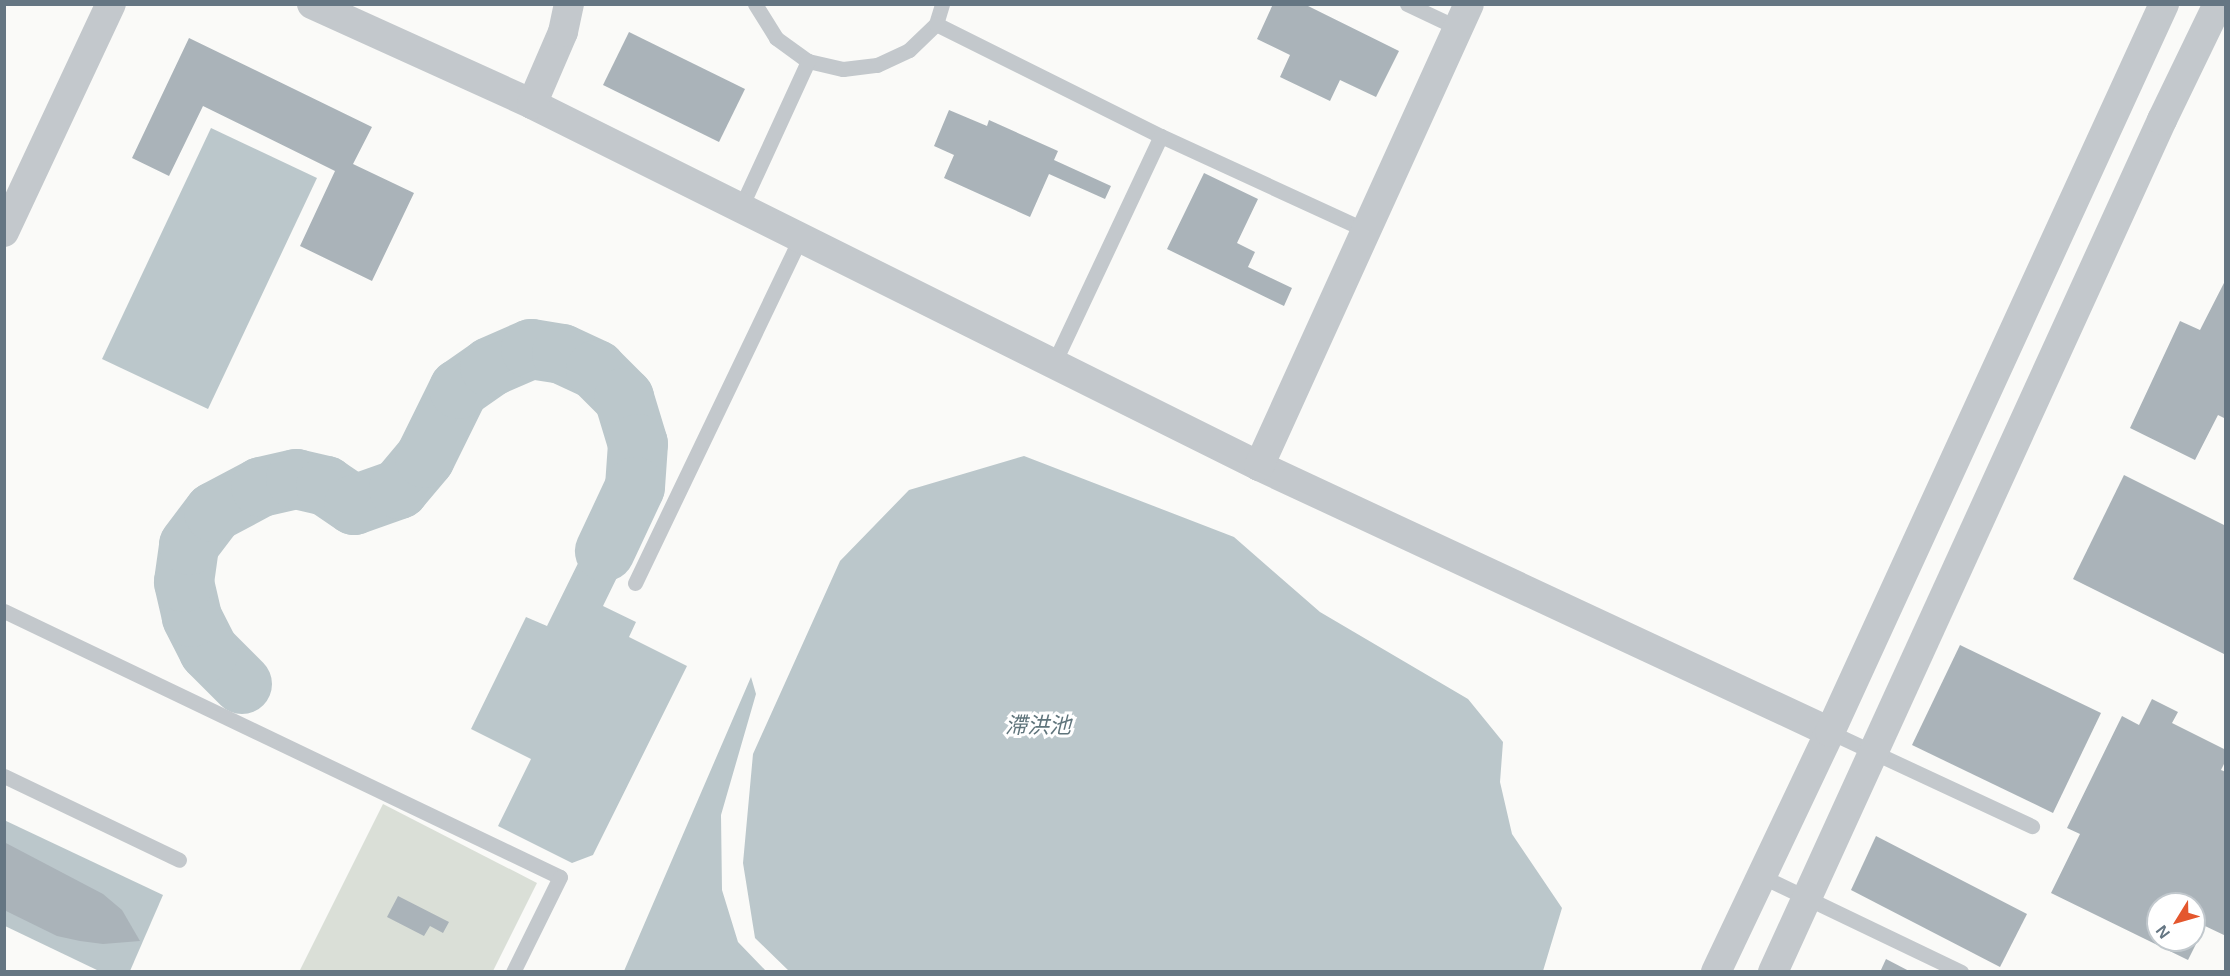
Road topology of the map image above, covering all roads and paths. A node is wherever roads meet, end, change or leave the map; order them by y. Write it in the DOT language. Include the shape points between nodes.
graph roads {
  1 [pos="111,4"];
  2 [pos="312,4"];
  3 [pos="569,4"];
  4 [pos="755,4"];
  5 [pos="942,4"];
  6 [pos="1407,4"];
  7 [pos="2164,4"];
  8 [pos="2218,4"];
  9 [pos="1463,16"];
  10 [pos="936,24"];
  11 [pos="808,61"];
  12 [pos="532,104"];
  13 [pos="1161,136"];
  14 [pos="741,207"];
  15 [pos="1368,231"];
  16 [pos="4,232"];
  17 [pos="801,237"];
  18 [pos="1053,365"];
  19 [pos="1259,466"];
  20 [pos="635,583"];
  21 [pos="4,611"];
  22 [pos="1830,732"];
  23 [pos="1875,752"];
  24 [pos="4,776"];
  25 [pos="2032,826"];
  26 [pos="179,860"];
  27 [pos="1761,876"];
  28 [pos="1807,898"];
  29 [pos="513,972"];
  30 [pos="1716,972"];
  31 [pos="1773,972"];
  32 [pos="1961,972"];
  1 -- 16 [label="street"];
  2 -- 12 [label="street"];
  3 -- 12 [label="street" via="563,32"];
  4 -- 11 [label="lane" via="776,38"];
  5 -- 10 [label="lane"];
  6 -- 9 [label="lane"];
  7 -- 22 [label="street"];
  8 -- 23 [label="street"];
  9 -- 15 [label="street"];
  10 -- 11 [label="lane" via="909,50 877,65 843,69"];
  10 -- 13 [label="lane"];
  11 -- 14 [label="lane"];
  12 -- 14 [label="street"];
  13 -- 15 [label="lane"];
  13 -- 18 [label="lane"];
  14 -- 17 [label="street"];
  15 -- 19 [label="street"];
  17 -- 18 [label="street"];
  17 -- 20 [label="lane"];
  18 -- 19 [label="street"];
  19 -- 22 [label="street"];
  21 -- 29 [label="lane" via="560,877"];
  22 -- 23 [label="lane"];
  22 -- 27 [label="street"];
  23 -- 25 [label="lane"];
  23 -- 28 [label="street"];
  24 -- 26 [label="lane"];
  27 -- 28 [label="lane"];
  27 -- 30 [label="street"];
  28 -- 31 [label="street"];
  28 -- 32 [label="lane"];
}
